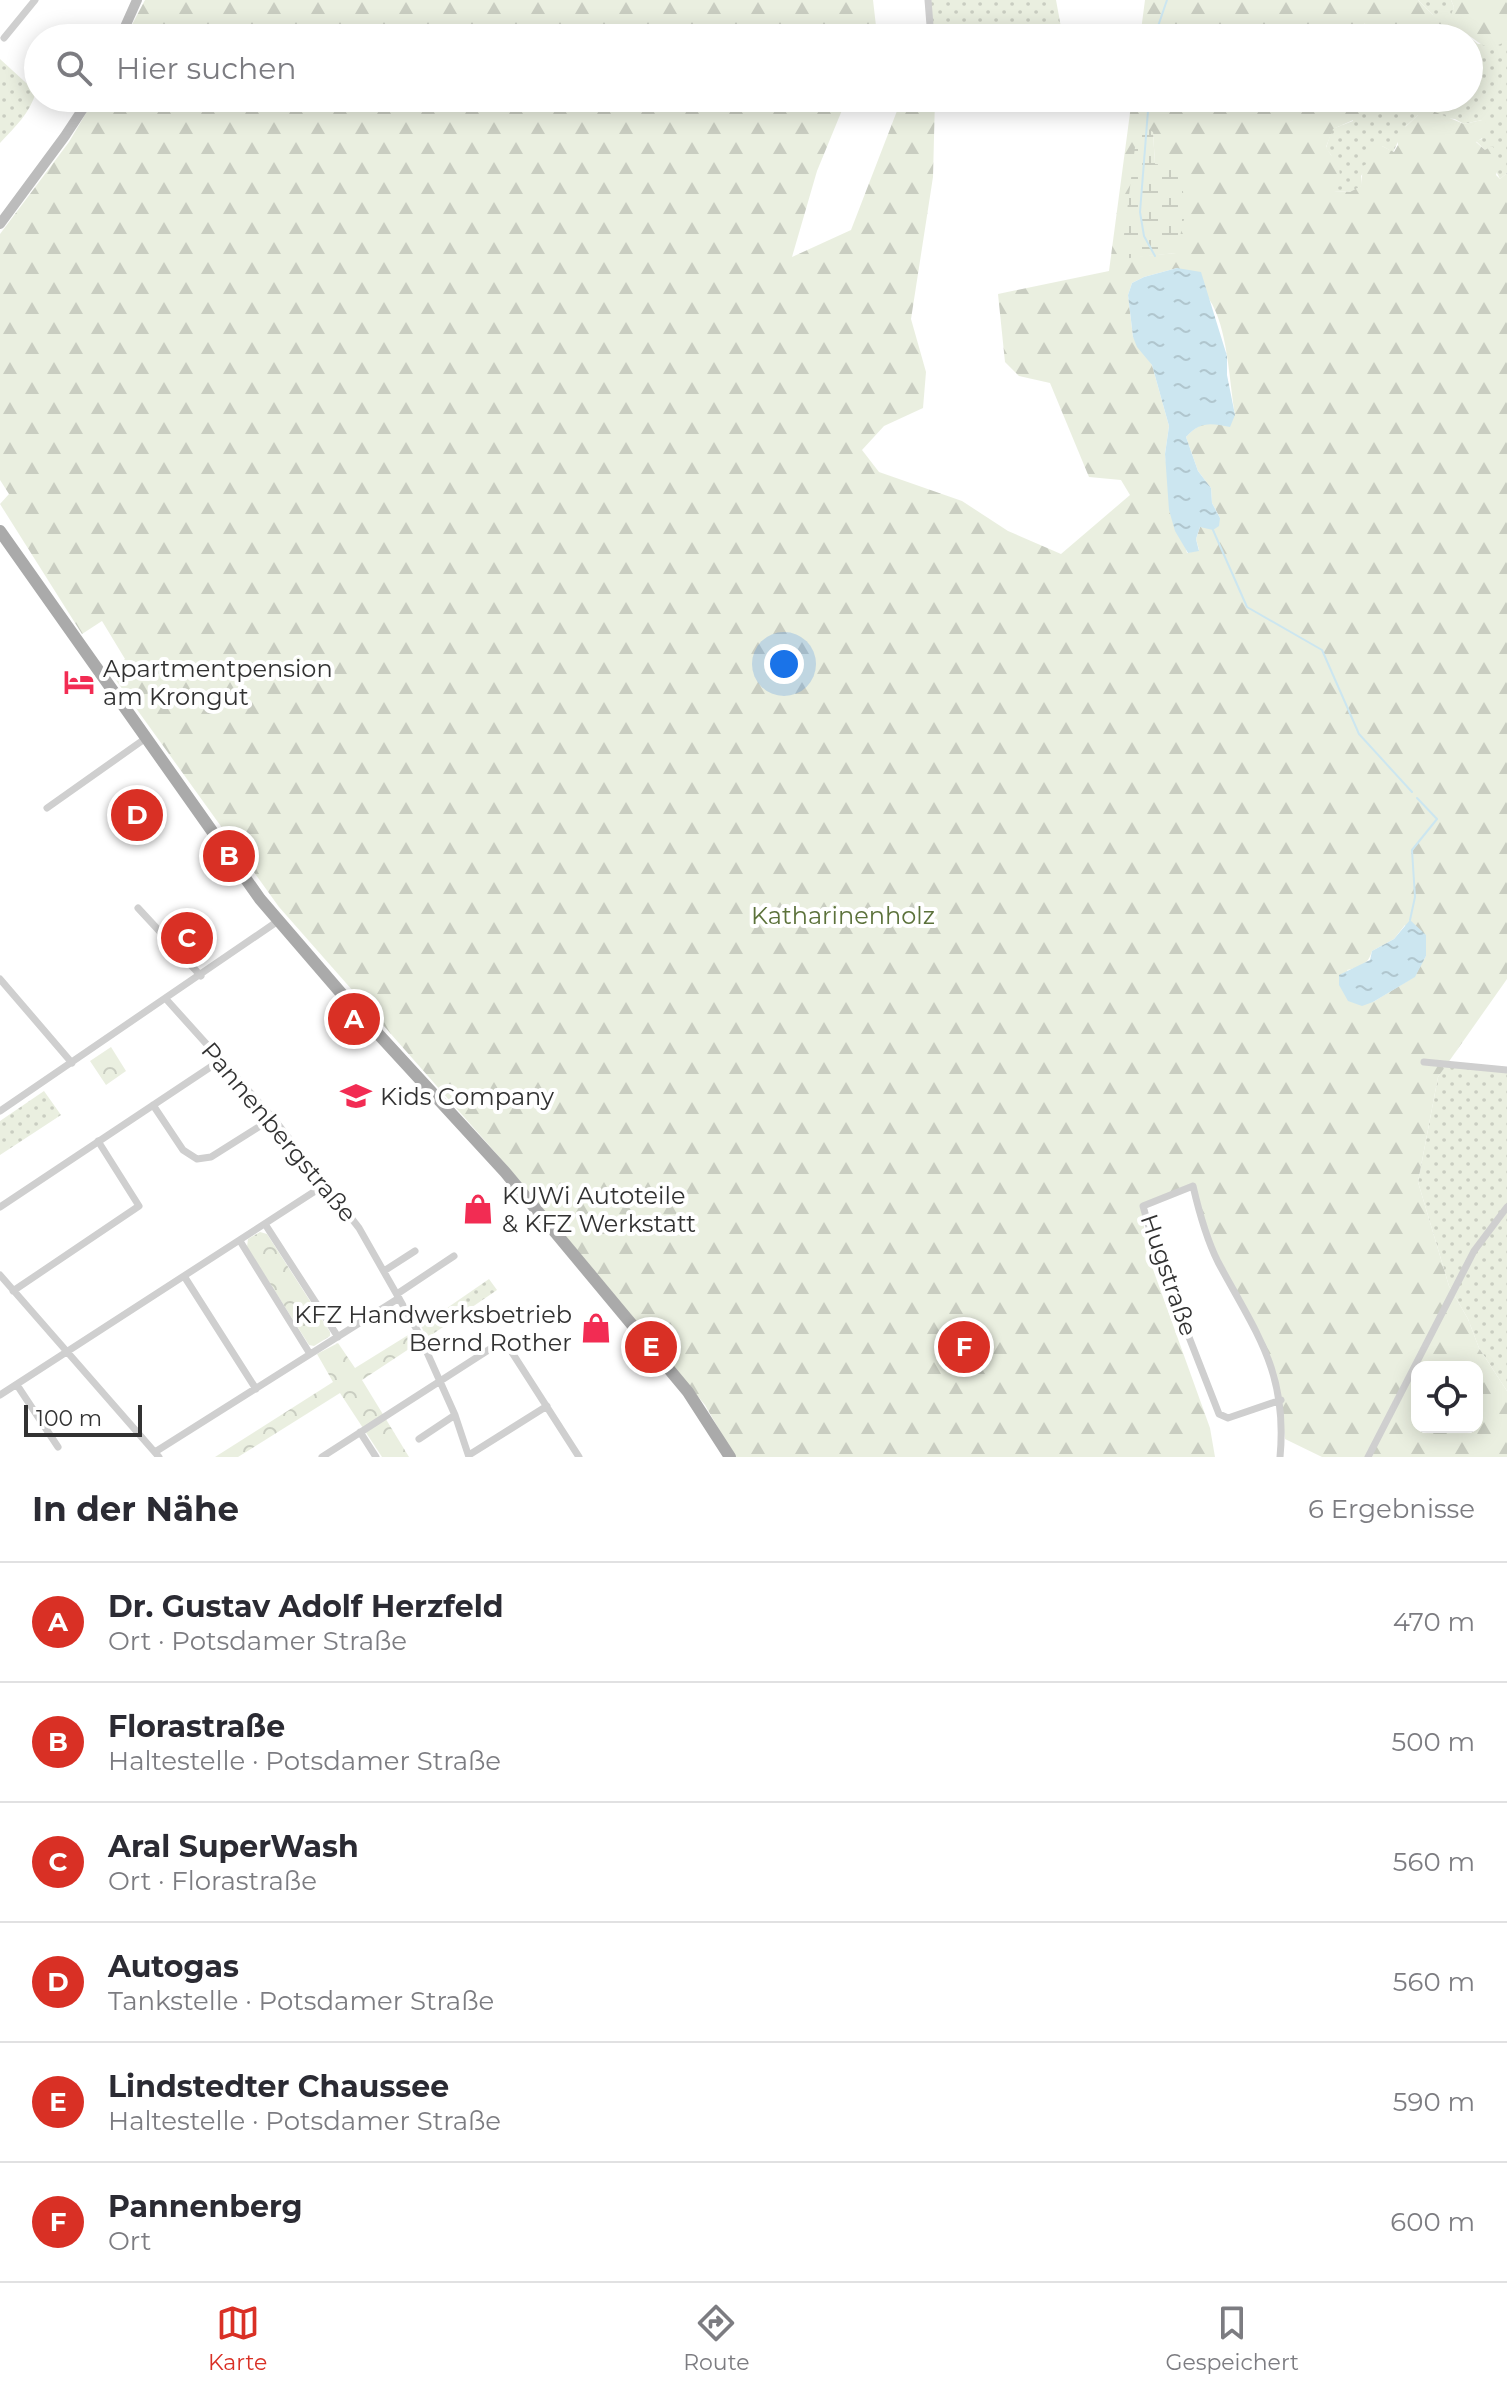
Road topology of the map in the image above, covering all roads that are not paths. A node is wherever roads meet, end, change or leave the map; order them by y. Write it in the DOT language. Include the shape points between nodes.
graph roads {
  1 [pos="35,0"];
  2 [pos="137,0"];
  3 [pos="928,0"];
  4 [pos="126,24"];
  5 [pos="930,24"];
  6 [pos="4,38"];
  7 [pos="81,112"];
  8 [pos="0,224"];
  9 [pos="0,531"];
  10 [pos="146,738"];
  11 [pos="47,808"];
  12 [pos="138,908"];
  13 [pos="278,921"];
  14 [pos="201,976"];
  15 [pos="0,979"];
  16 [pos="166,999"];
  17 [pos="221,1060"];
  18 [pos="1424,1062"];
  19 [pos="72,1063"];
  20 [pos="1507,1070"];
  21 [pos="153,1105"];
  22 [pos="0,1111"];
  23 [pos="273,1118"];
  24 [pos="98,1141"];
  25 [pos="326,1184"];
  26 [pos="0,1207"];
  27 [pos="1507,1207"];
  28 [pos="265,1224"];
  29 [pos="240,1241"];
  30 [pos="415,1251"];
  31 [pos="454,1256"];
  32 [pos="384,1271"];
  33 [pos="0,1275"];
  34 [pos="184,1276"];
  35 [pos="13,1291"];
  36 [pos="398,1296"];
  37 [pos="338,1337"];
  38 [pos="66,1351"];
  39 [pos="310,1354"];
  40 [pos="441,1382"];
  41 [pos="17,1385"];
  42 [pos="256,1389"];
  43 [pos="0,1395"];
  44 [pos="1281,1400"];
  45 [pos="547,1406"];
  46 [pos="455,1415"];
  47 [pos="360,1432"];
  48 [pos="419,1439"];
  49 [pos="58,1447"];
  50 [pos="157,1455"];
  51 [pos="469,1456"];
  52 [pos="322,1457"];
  53 [pos="376,1457"];
  54 [pos="579,1457"];
  55 [pos="730,1457"];
  56 [pos="1279,1457"];
  57 [pos="1368,1457"];
  1 -- 6 [label="street"];
  2 -- 4 [label="street"];
  3 -- 5 [label="street"];
  7 -- 8 [label="street"];
  9 -- 10 [label="main road"];
  10 -- 11 [label="street"];
  10 -- 13 [label="main road"];
  12 -- 14 [label="street"];
  13 -- 14 [label="street"];
  13 -- 55 [label="main road" via="505,1172 688,1392"];
  14 -- 16 [label="street"];
  15 -- 19 [label="street"];
  16 -- 17 [label="street, Pannenbergstraße"];
  16 -- 19 [label="street"];
  17 -- 21 [label="street"];
  17 -- 23 [label="street, Pannenbergstraße"];
  18 -- 20 [label="street"];
  19 -- 22 [label="street"];
  21 -- 23 [label="street" via="183,1150 197,1159 211,1157"];
  21 -- 24 [label="street"];
  23 -- 25 [label="street, Pannenbergstraße"];
  24 -- 26 [label="street"];
  24 -- 35 [label="street" via="139,1206"];
  25 -- 28 [label="street"];
  25 -- 32 [label="street, Pannenbergstraße"];
  27 -- 57 [label="street" via="1474,1251"];
  28 -- 29 [label="street"];
  28 -- 37 [label="street"];
  29 -- 34 [label="street"];
  29 -- 39 [label="street"];
  30 -- 32 [label="street"];
  31 -- 36 [label="street"];
  32 -- 36 [label="street, Pannenbergstraße"];
  33 -- 35 [label="street"];
  34 -- 38 [label="street"];
  34 -- 42 [label="street"];
  35 -- 38 [label="street"];
  36 -- 37 [label="street"];
  36 -- 40 [label="street, Pannenbergstraße"];
  37 -- 39 [label="street"];
  38 -- 41 [label="street"];
  38 -- 50 [label="street"];
  39 -- 42 [label="street"];
  40 -- 45 [label="street" via="504,1340"];
  40 -- 46 [label="street, Pannenbergstraße"];
  40 -- 47 [label="street"];
  41 -- 43 [label="street"];
  41 -- 49 [label="street"];
  42 -- 50 [label="street"];
  44 -- 44 [label="street, Hugstraße" via="1255,1326 1203,1227 1193,1186 1143,1206 1219,1414 1228,1418"];
  44 -- 56 [label="street, Hugstraße"];
  45 -- 51 [label="street"];
  45 -- 54 [label="street"];
  46 -- 48 [label="street"];
  46 -- 51 [label="street, Pannenbergstraße"];
  47 -- 52 [label="street"];
  47 -- 53 [label="street"];
}
